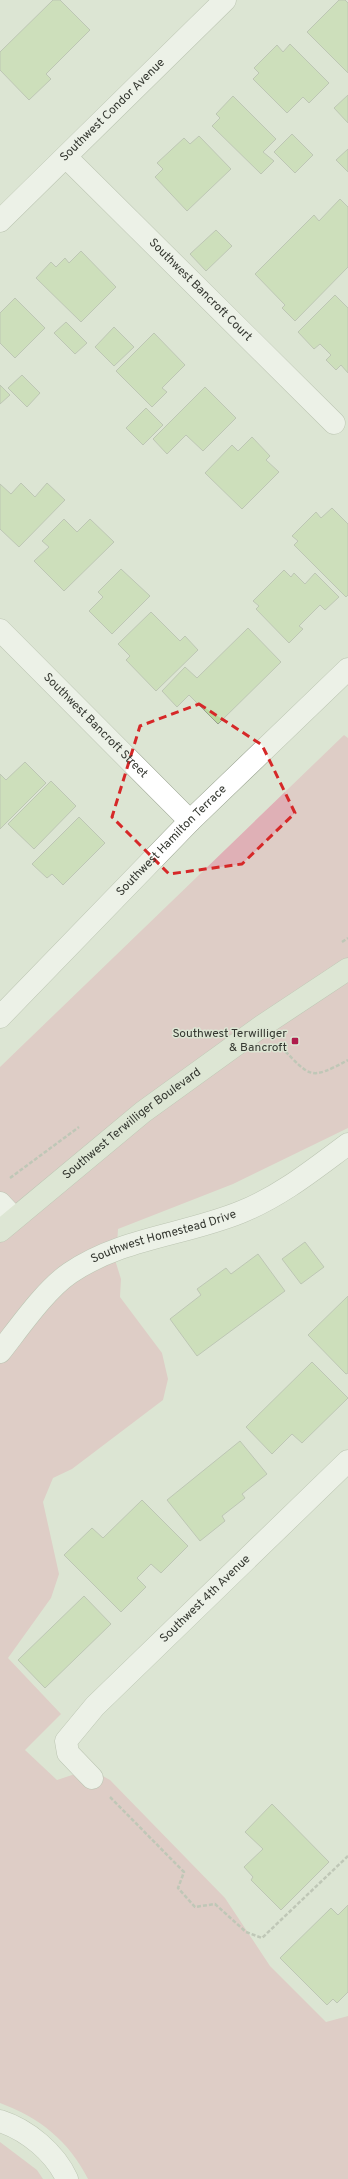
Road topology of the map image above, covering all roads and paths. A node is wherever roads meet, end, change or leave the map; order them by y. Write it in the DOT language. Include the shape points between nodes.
graph roads {
  1 [pos="225,0"];
  2 [pos="66,157"];
  3 [pos="0,220"];
  4 [pos="334,423"];
  5 [pos="0,630"];
  6 [pos="348,669"];
  7 [pos="190,821"];
  8 [pos="348,969"];
  9 [pos="0,1017"];
  10 [pos="281,1047"];
  11 [pos="348,1060"];
  12 [pos="348,1144"];
  13 [pos="5,1217"];
  14 [pos="0,1352"];
  15 [pos="348,1461"];
  16 [pos="92,1778"];
  17 [pos="348,1856"];
  18 [pos="0,2121"];
  19 [pos="67,2179"];
  1 -- 2 [label="street, Southwest Condor Avenue"];
  2 -- 3 [label="street, Southwest Condor Avenue"];
  2 -- 4 [label="street, Southwest Bancroft Court"];
  5 -- 7 [label="street, Southwest Bancroft Street"];
  6 -- 7 [label="street, Southwest Hamilton Terrace"];
  7 -- 9 [label="street, Southwest Hamilton Terrace"];
  8 -- 13 [label="main road, Southwest Terwilliger Boulevard" via="262,1026 143,1112"];
  10 -- 11 [label="path" via="306,1072 315,1075"];
  12 -- 14 [label="street, Southwest Homestead Drive" via="292,1186 241,1212 103,1254 69,1274 36,1306"];
  15 -- 16 [label="street, Southwest 4th Avenue" via="95,1706 66,1741 68,1753"];
  16 -- 17 [label="path" via="184,1872 178,1888 195,1907 215,1904 246,1932 262,1938"];
  18 -- 19 [label="street" via="41,2145 54,2156"];
}
